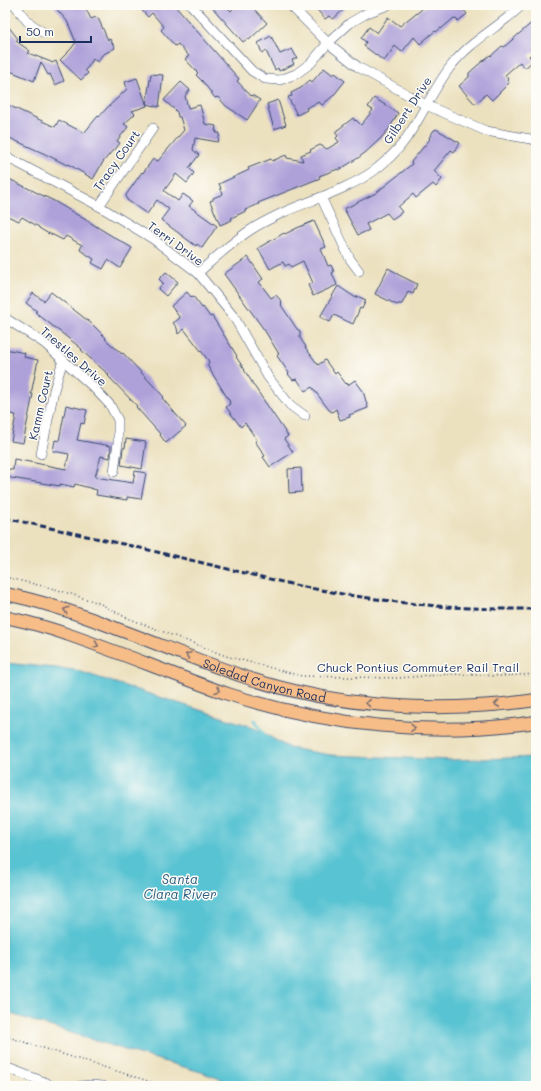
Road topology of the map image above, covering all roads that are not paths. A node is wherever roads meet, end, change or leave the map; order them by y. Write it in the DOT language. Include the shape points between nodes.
graph roads {
  1 [pos="15,5"];
  2 [pos="191,5"];
  3 [pos="290,5"];
  4 [pos="388,5"];
  5 [pos="522,5"];
  6 [pos="44,33"];
  7 [pos="328,43"];
  8 [pos="426,105"];
  9 [pos="153,128"];
  10 [pos="536,140"];
  11 [pos="5,156"];
  12 [pos="322,197"];
  13 [pos="99,206"];
  14 [pos="359,271"];
  15 [pos="198,273"];
  16 [pos="5,318"];
  17 [pos="63,360"];
  18 [pos="305,416"];
  19 [pos="41,454"];
  20 [pos="114,472"];
  21 [pos="5,594"];
  22 [pos="5,617"];
  23 [pos="536,700"];
  24 [pos="536,722"];
  25 [pos="5,1067"];
  26 [pos="50,1086"];
  27 [pos="80,1086"];
  28 [pos="103,1086"];
  1 -- 6 [label="street"];
  2 -- 7 [label="street" via="252,71 265,79 280,80 296,74 311,63"];
  3 -- 7 [label="street"];
  4 -- 7 [label="street" via="350,22"];
  5 -- 8 [label="street, Gilbert Drive" via="471,45 452,65"];
  7 -- 8 [label="street" via="358,67"];
  8 -- 10 [label="street" via="486,131"];
  8 -- 12 [label="street, Gilbert Drive" via="405,140 390,158 356,181"];
  9 -- 13 [label="street, Tracy Court"];
  11 -- 13 [label="street, Terri Drive"];
  12 -- 14 [label="street" via="350,259"];
  12 -- 15 [label="street, Gilbert Drive" via="282,213 252,229"];
  13 -- 15 [label="street, Terri Drive" via="152,239"];
  15 -- 18 [label="street, Terri Drive" via="234,317 268,378 290,405"];
  16 -- 17 [label="street, Trestles Drive" via="44,343"];
  17 -- 19 [label="street, Kamm Court"];
  17 -- 20 [label="street, Trestles Drive" via="110,405 118,420"];
  23 -- 21 [label="main road, Soledad Canyon Road, one-way" via="490,705 428,707 367,703 306,693 246,677 82,615"];
  22 -- 24 [label="main road, Soledad Canyon Road, one-way" via="72,636 228,694 320,718 368,725 464,729"];
  25 -- 26 [label="street"];
  27 -- 28 [label="street"];
}
